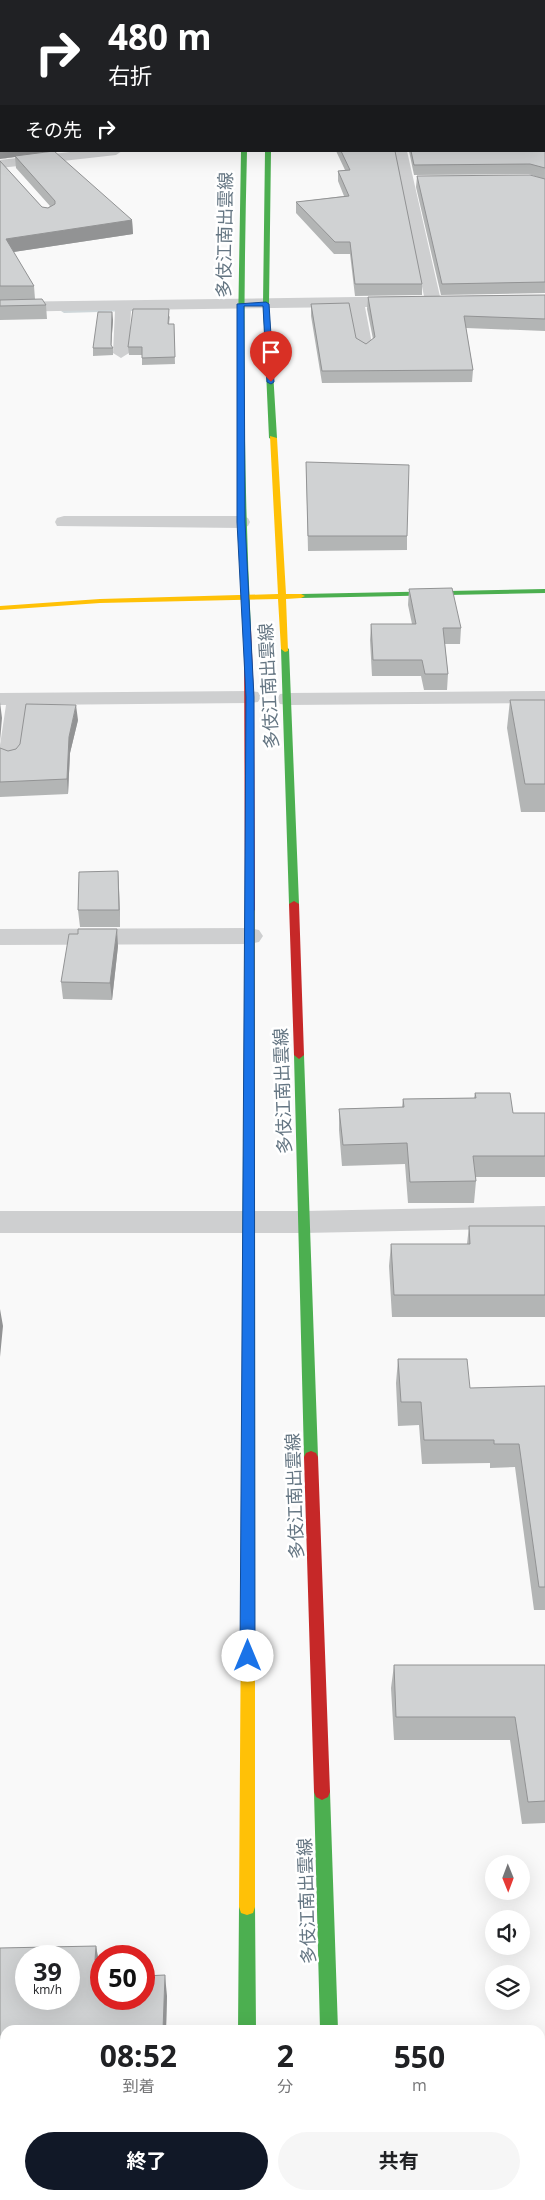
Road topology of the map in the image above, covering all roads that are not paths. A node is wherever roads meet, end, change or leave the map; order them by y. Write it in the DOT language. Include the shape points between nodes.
graph roads {
  1 [pos="53,0"];
  2 [pos="68,0"];
  3 [pos="96,152"];
  4 [pos="244,152"];
  5 [pos="268,152"];
  6 [pos="400,152"];
  7 [pos="77,153"];
  8 [pos="1,164"];
  9 [pos="16,178"];
  10 [pos="406,181"];
  11 [pos="425,181"];
  12 [pos="433,301"];
  13 [pos="452,301"];
  14 [pos="356,302"];
  15 [pos="240,304"];
  16 [pos="266,304"];
  17 [pos="124,306"];
  18 [pos="0,307"];
  19 [pos="365,349"];
  20 [pos="121,353"];
  21 [pos="64,522"];
  22 [pos="241,522"];
  23 [pos="545,591"];
  24 [pos="283,598"];
  25 [pos="245,599"];
  26 [pos="0,608"];
  27 [pos="250,697"];
  28 [pos="545,698"];
  29 [pos="9,699"];
  30 [pos="288,699"];
  31 [pos="9,758"];
  32 [pos="250,936"];
  33 [pos="0,937"];
  34 [pos="545,1217"];
  35 [pos="0,1222"];
  36 [pos="249,1222"];
  37 [pos="304,1222"];
  38 [pos="247,2025"];
  39 [pos="329,2025"];
  1 -- 2 [label="street"];
  3 -- 7 [label="street"];
  4 -- 15 [label="main road, 多伎江南出雲線"];
  5 -- 16 [label="main road, 多伎江南出雲線"];
  6 -- 10 [label="street"];
  7 -- 8 [label="street"];
  8 -- 9 [label="street"];
  10 -- 11 [label="street"];
  10 -- 12 [label="street"];
  12 -- 13 [label="street"];
  12 -- 14 [label="street"];
  14 -- 16 [label="street"];
  14 -- 19 [label="street"];
  15 -- 16 [label="street"];
  15 -- 17 [label="street"];
  15 -- 22 [label="main road, 多伎江南出雲線"];
  16 -- 24 [label="main road, 多伎江南出雲線"];
  17 -- 18 [label="street"];
  17 -- 20 [label="street"];
  21 -- 22 [label="street"];
  22 -- 25 [label="main road, 多伎江南出雲線"];
  23 -- 24 [label="main road"];
  24 -- 25 [label="main road"];
  24 -- 30 [label="main road, 多伎江南出雲線"];
  25 -- 26 [label="main road" via="100,600"];
  25 -- 27 [label="main road, 多伎江南出雲線"];
  27 -- 29 [label="street"];
  27 -- 32 [label="main road, 多伎江南出雲線"];
  28 -- 30 [label="street"];
  29 -- 31 [label="street"];
  30 -- 37 [label="main road, 多伎江南出雲線"];
  32 -- 33 [label="street"];
  32 -- 36 [label="main road, 多伎江南出雲線"];
  34 -- 37 [label="street"];
  35 -- 36 [label="street"];
  36 -- 37 [label="street"];
  36 -- 38 [label="main road, 多伎江南出雲線"];
  37 -- 39 [label="main road, 多伎江南出雲線"];
}
